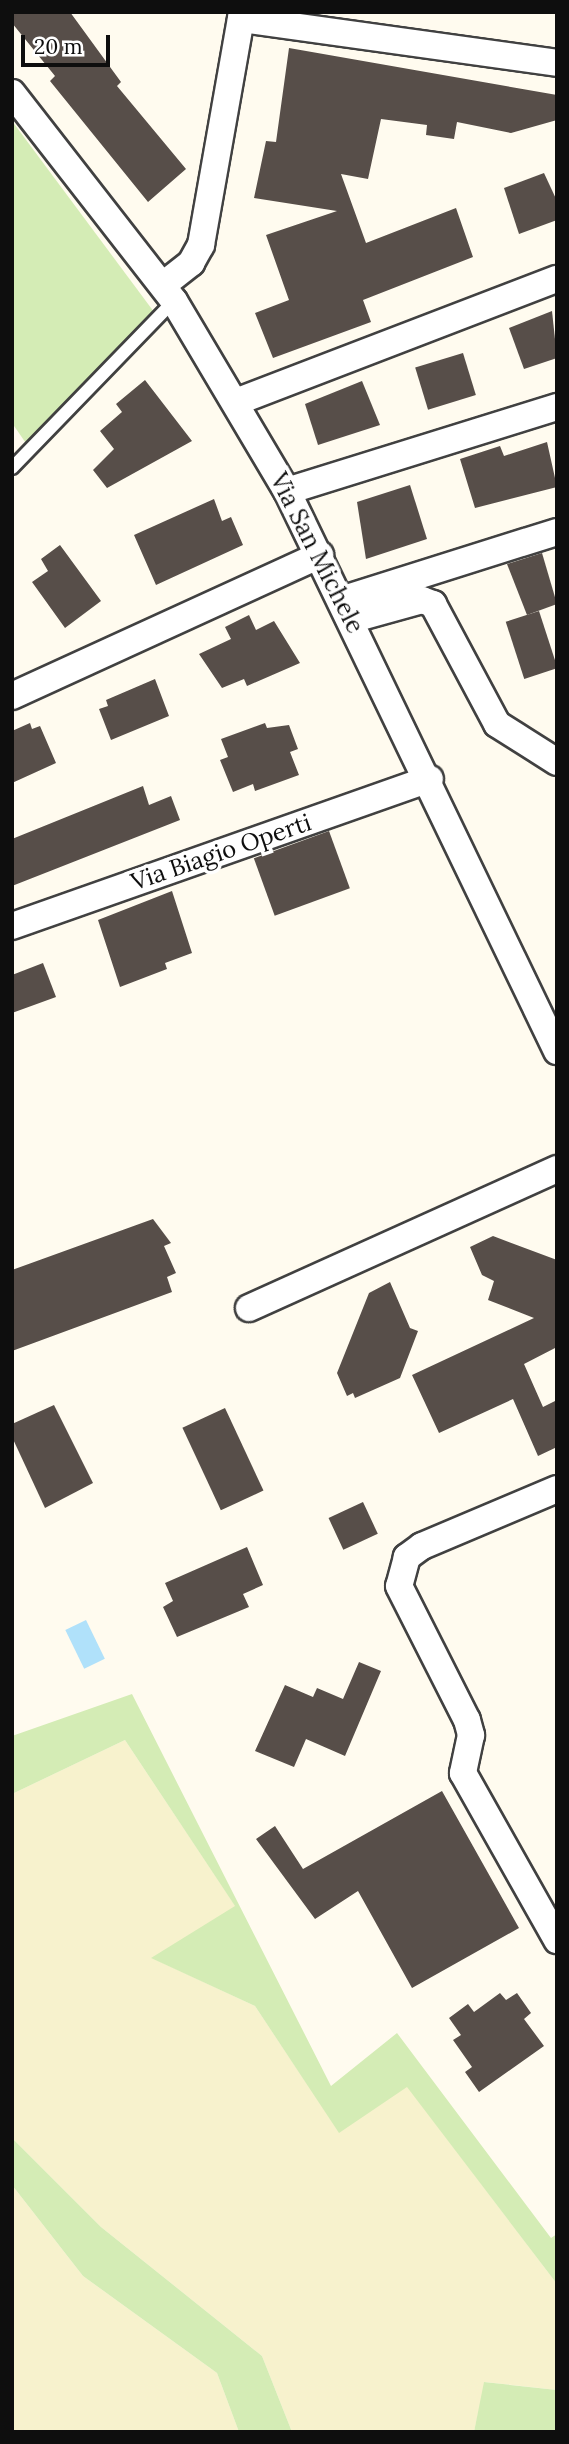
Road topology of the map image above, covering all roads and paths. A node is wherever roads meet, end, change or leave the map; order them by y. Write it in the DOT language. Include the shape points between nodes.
graph roads {
  1 [pos="241,16"];
  2 [pos="557,63"];
  3 [pos="12,93"];
  4 [pos="557,279"];
  5 [pos="168,293"];
  6 [pos="236,402"];
  7 [pos="557,407"];
  8 [pos="12,468"];
  9 [pos="287,491"];
  10 [pos="557,531"];
  11 [pos="320,555"];
  12 [pos="346,610"];
  13 [pos="12,696"];
  14 [pos="557,762"];
  15 [pos="430,779"];
  16 [pos="12,926"];
  17 [pos="557,1051"];
  18 [pos="557,1169"];
  19 [pos="249,1308"];
  20 [pos="557,1489"];
  21 [pos="557,1940"];
  1 -- 2 [label="street"];
  1 -- 5 [label="street" via="201,245"];
  3 -- 5 [label="street, Via San Michele"];
  4 -- 6 [label="street"];
  5 -- 6 [label="street, Via San Michele"];
  5 -- 8 [label="lane"];
  6 -- 9 [label="street, Via San Michele"];
  7 -- 9 [label="street"];
  9 -- 11 [label="street, Via San Michele"];
  10 -- 12 [label="street"];
  11 -- 12 [label="street, Via San Michele"];
  11 -- 13 [label="street"];
  12 -- 14 [label="street" via="422,600 433,604 497,724"];
  12 -- 15 [label="street, Via San Michele"];
  15 -- 16 [label="street, Via Biagio Operti"];
  15 -- 17 [label="street, Via San Michele"];
  18 -- 19 [label="street"];
  20 -- 21 [label="street" via="422,1546 407,1557 400,1586 467,1720 471,1735 463,1773"];
}
